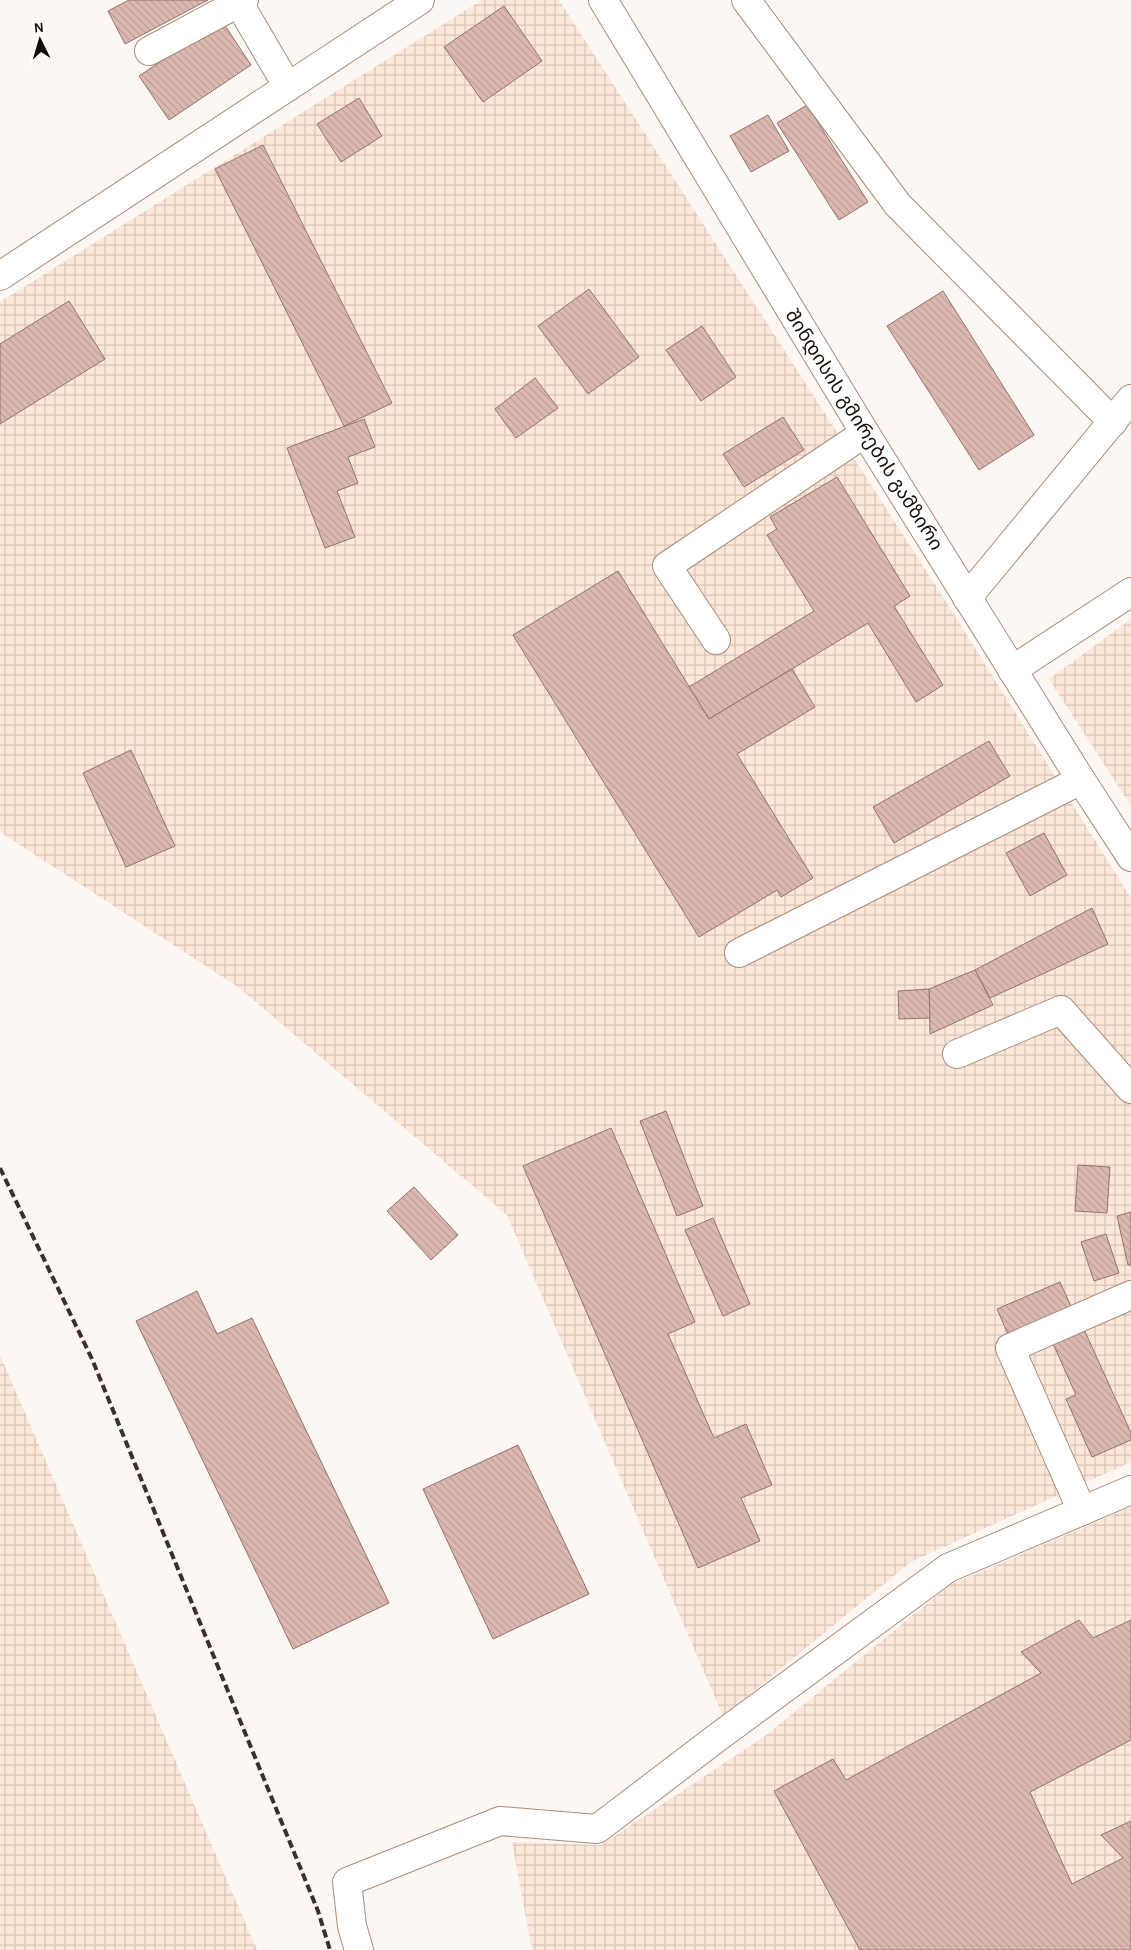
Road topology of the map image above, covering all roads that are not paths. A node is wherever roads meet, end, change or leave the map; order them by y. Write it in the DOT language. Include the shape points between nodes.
graph roads {
  1 [pos="420,0"];
  2 [pos="603,0"];
  3 [pos="746,0"];
  4 [pos="240,1"];
  5 [pos="149,51"];
  6 [pos="288,87"];
  7 [pos="0,276"];
  8 [pos="1131,399"];
  9 [pos="1113,422"];
  10 [pos="865,433"];
  11 [pos="1131,592"];
  12 [pos="968,598"];
  13 [pos="716,640"];
  14 [pos="1012,670"];
  15 [pos="1080,780"];
  16 [pos="1131,857"];
  17 [pos="739,953"];
  18 [pos="957,1054"];
  19 [pos="1131,1089"];
  20 [pos="1131,1296"];
  21 [pos="1131,1490"];
  22 [pos="1082,1511"];
  23 [pos="359,1950"];
  1 -- 6 [label="street"];
  2 -- 10 [label="street, შინდისის გმირების გამზირი"];
  3 -- 9 [label="street" via="898,205"];
  4 -- 5 [label="street"];
  4 -- 6 [label="street"];
  6 -- 7 [label="street"];
  8 -- 9 [label="street"];
  9 -- 12 [label="street"];
  10 -- 12 [label="street, შინდისის გმირების გამზირი"];
  10 -- 13 [label="street" via="667,566"];
  11 -- 14 [label="street"];
  12 -- 14 [label="street, შინდისის გმირების გამზირი"];
  14 -- 15 [label="street, შინდისის გმირების გამზირი"];
  15 -- 16 [label="street, შინდისის გმირების გამზირი"];
  15 -- 17 [label="street"];
  18 -- 19 [label="street" via="1061,1010"];
  20 -- 22 [label="street" via="1010,1348"];
  21 -- 22 [label="street"];
  22 -- 23 [label="street" via="948,1568 597,1829 500,1821 347,1882 352,1926"];
}
